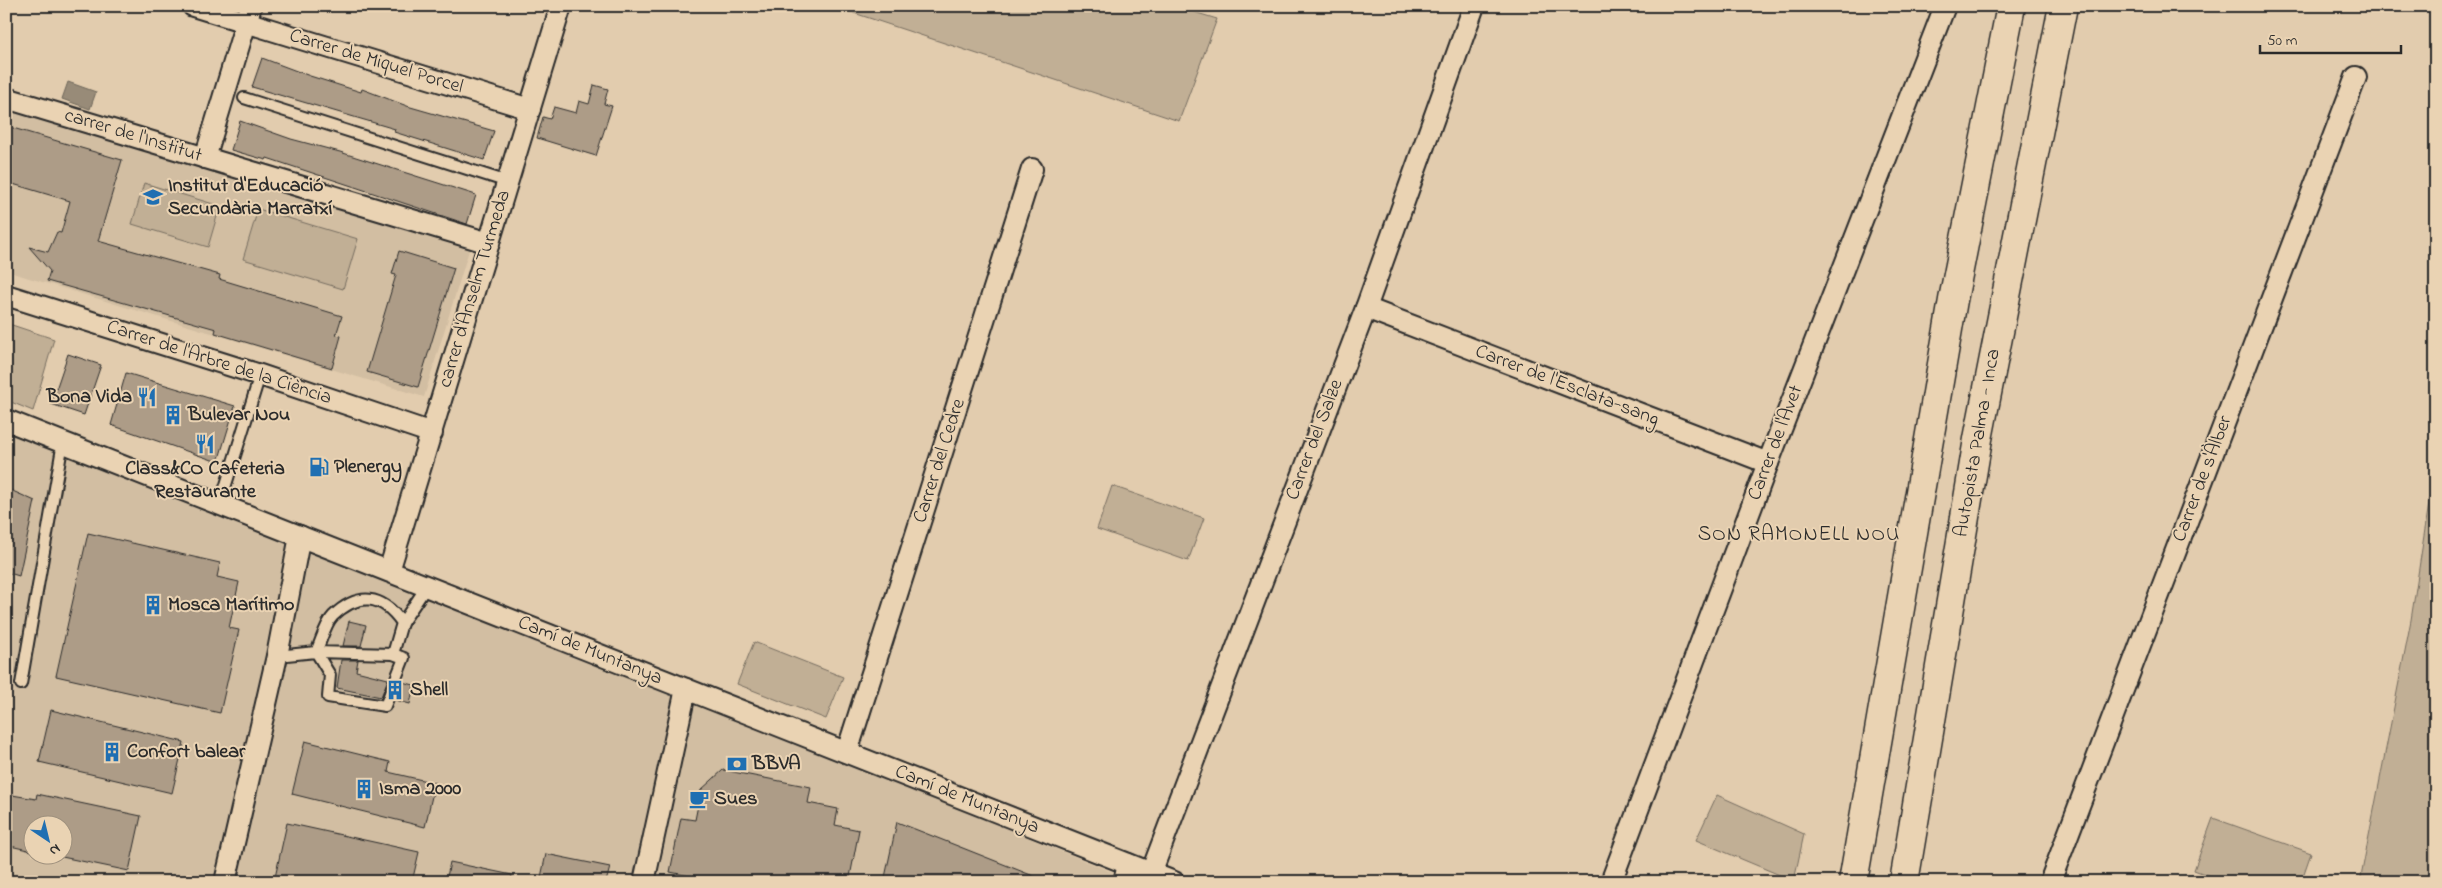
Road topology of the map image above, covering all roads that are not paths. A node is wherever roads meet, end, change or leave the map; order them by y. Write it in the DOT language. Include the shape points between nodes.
graph roads {
  1 [pos="193,6"];
  2 [pos="561,6"];
  3 [pos="1474,6"];
  4 [pos="1945,6"];
  5 [pos="2011,6"];
  6 [pos="2063,6"];
  7 [pos="248,14"];
  8 [pos="2356,77"];
  9 [pos="6,98"];
  10 [pos="244,98"];
  11 [pos="530,109"];
  12 [pos="205,158"];
  13 [pos="1032,169"];
  14 [pos="508,182"];
  15 [pos="490,243"];
  16 [pos="6,295"];
  17 [pos="1366,308"];
  18 [pos="260,375"];
  19 [pos="6,420"];
  20 [pos="432,433"];
  21 [pos="63,442"];
  22 [pos="1768,463"];
  23 [pos="220,504"];
  24 [pos="300,536"];
  25 [pos="388,571"];
  26 [pos="426,586"];
  27 [pos="402,623"];
  28 [pos="316,652"];
  29 [pos="393,654"];
  30 [pos="277,656"];
  31 [pos="21,684"];
  32 [pos="686,688"];
  33 [pos="847,752"];
  34 [pos="1126,873"];
  35 [pos="1150,873"];
  36 [pos="225,882"];
  37 [pos="644,882"];
  38 [pos="1174,882"];
  39 [pos="1611,882"];
  40 [pos="1853,882"];
  41 [pos="1904,882"];
  42 [pos="2050,882"];
  1 -- 7 [label="street, Carrer de Miquel Porcel"];
  2 -- 11 [label="street, carrer d'Anselm Turmeda"];
  3 -- 17 [label="street, Carrer del Salze"];
  4 -- 22 [label="street, Carrer de l'Avet"];
  5 -- 40 [label="highway" via="1951,310"];
  6 -- 41 [label="highway, Autopista Palma - Inca" via="1978,438"];
  7 -- 11 [label="street, Carrer de Miquel Porcel"];
  7 -- 12 [label="street"];
  8 -- 42 [label="street, Carrer de s'Àlber"];
  9 -- 12 [label="street, carrer de l'Institut"];
  10 -- 14 [label="lane"];
  11 -- 14 [label="street, carrer d'Anselm Turmeda"];
  12 -- 15 [label="street, carrer de l'Institut"];
  13 -- 33 [label="street, Carrer del Cedre"];
  14 -- 15 [label="street, carrer d'Anselm Turmeda"];
  15 -- 20 [label="street, carrer d'Anselm Turmeda"];
  16 -- 18 [label="street, Carrer de l'Arbre de la Ciència"];
  17 -- 22 [label="street, Carrer de l'Esclata-sang"];
  17 -- 35 [label="street, Carrer del Salze"];
  18 -- 20 [label="street, Carrer de l'Arbre de la Ciència"];
  18 -- 23 [label="lane"];
  19 -- 21 [label="street, Camí de Muntanya"];
  20 -- 25 [label="street, carrer d'Anselm Turmeda"];
  21 -- 23 [label="street, Camí de Muntanya"];
  21 -- 31 [label="lane"];
  22 -- 39 [label="street, Carrer de l'Avet"];
  23 -- 24 [label="street, Camí de Muntanya"];
  24 -- 25 [label="street, Camí de Muntanya"];
  24 -- 30 [label="street"];
  25 -- 26 [label="street, Camí de Muntanya"];
  26 -- 27 [label="lane"];
  26 -- 32 [label="street, Camí de Muntanya"];
  27 -- 28 [label="lane" via="391,608 375,599 355,601 332,617"];
  27 -- 29 [label="lane"];
  28 -- 29 [label="lane"];
  28 -- 29 [label="lane" via="330,675 328,696 385,706 404,658"];
  28 -- 30 [label="lane"];
  30 -- 36 [label="street"];
  32 -- 33 [label="street, Camí de Muntanya"];
  32 -- 37 [label="street"];
  33 -- 34 [label="street, Camí de Muntanya"];
  34 -- 35 [label="street, Camí de Muntanya"];
  35 -- 38 [label="street, Camí de Muntanya"];
}
